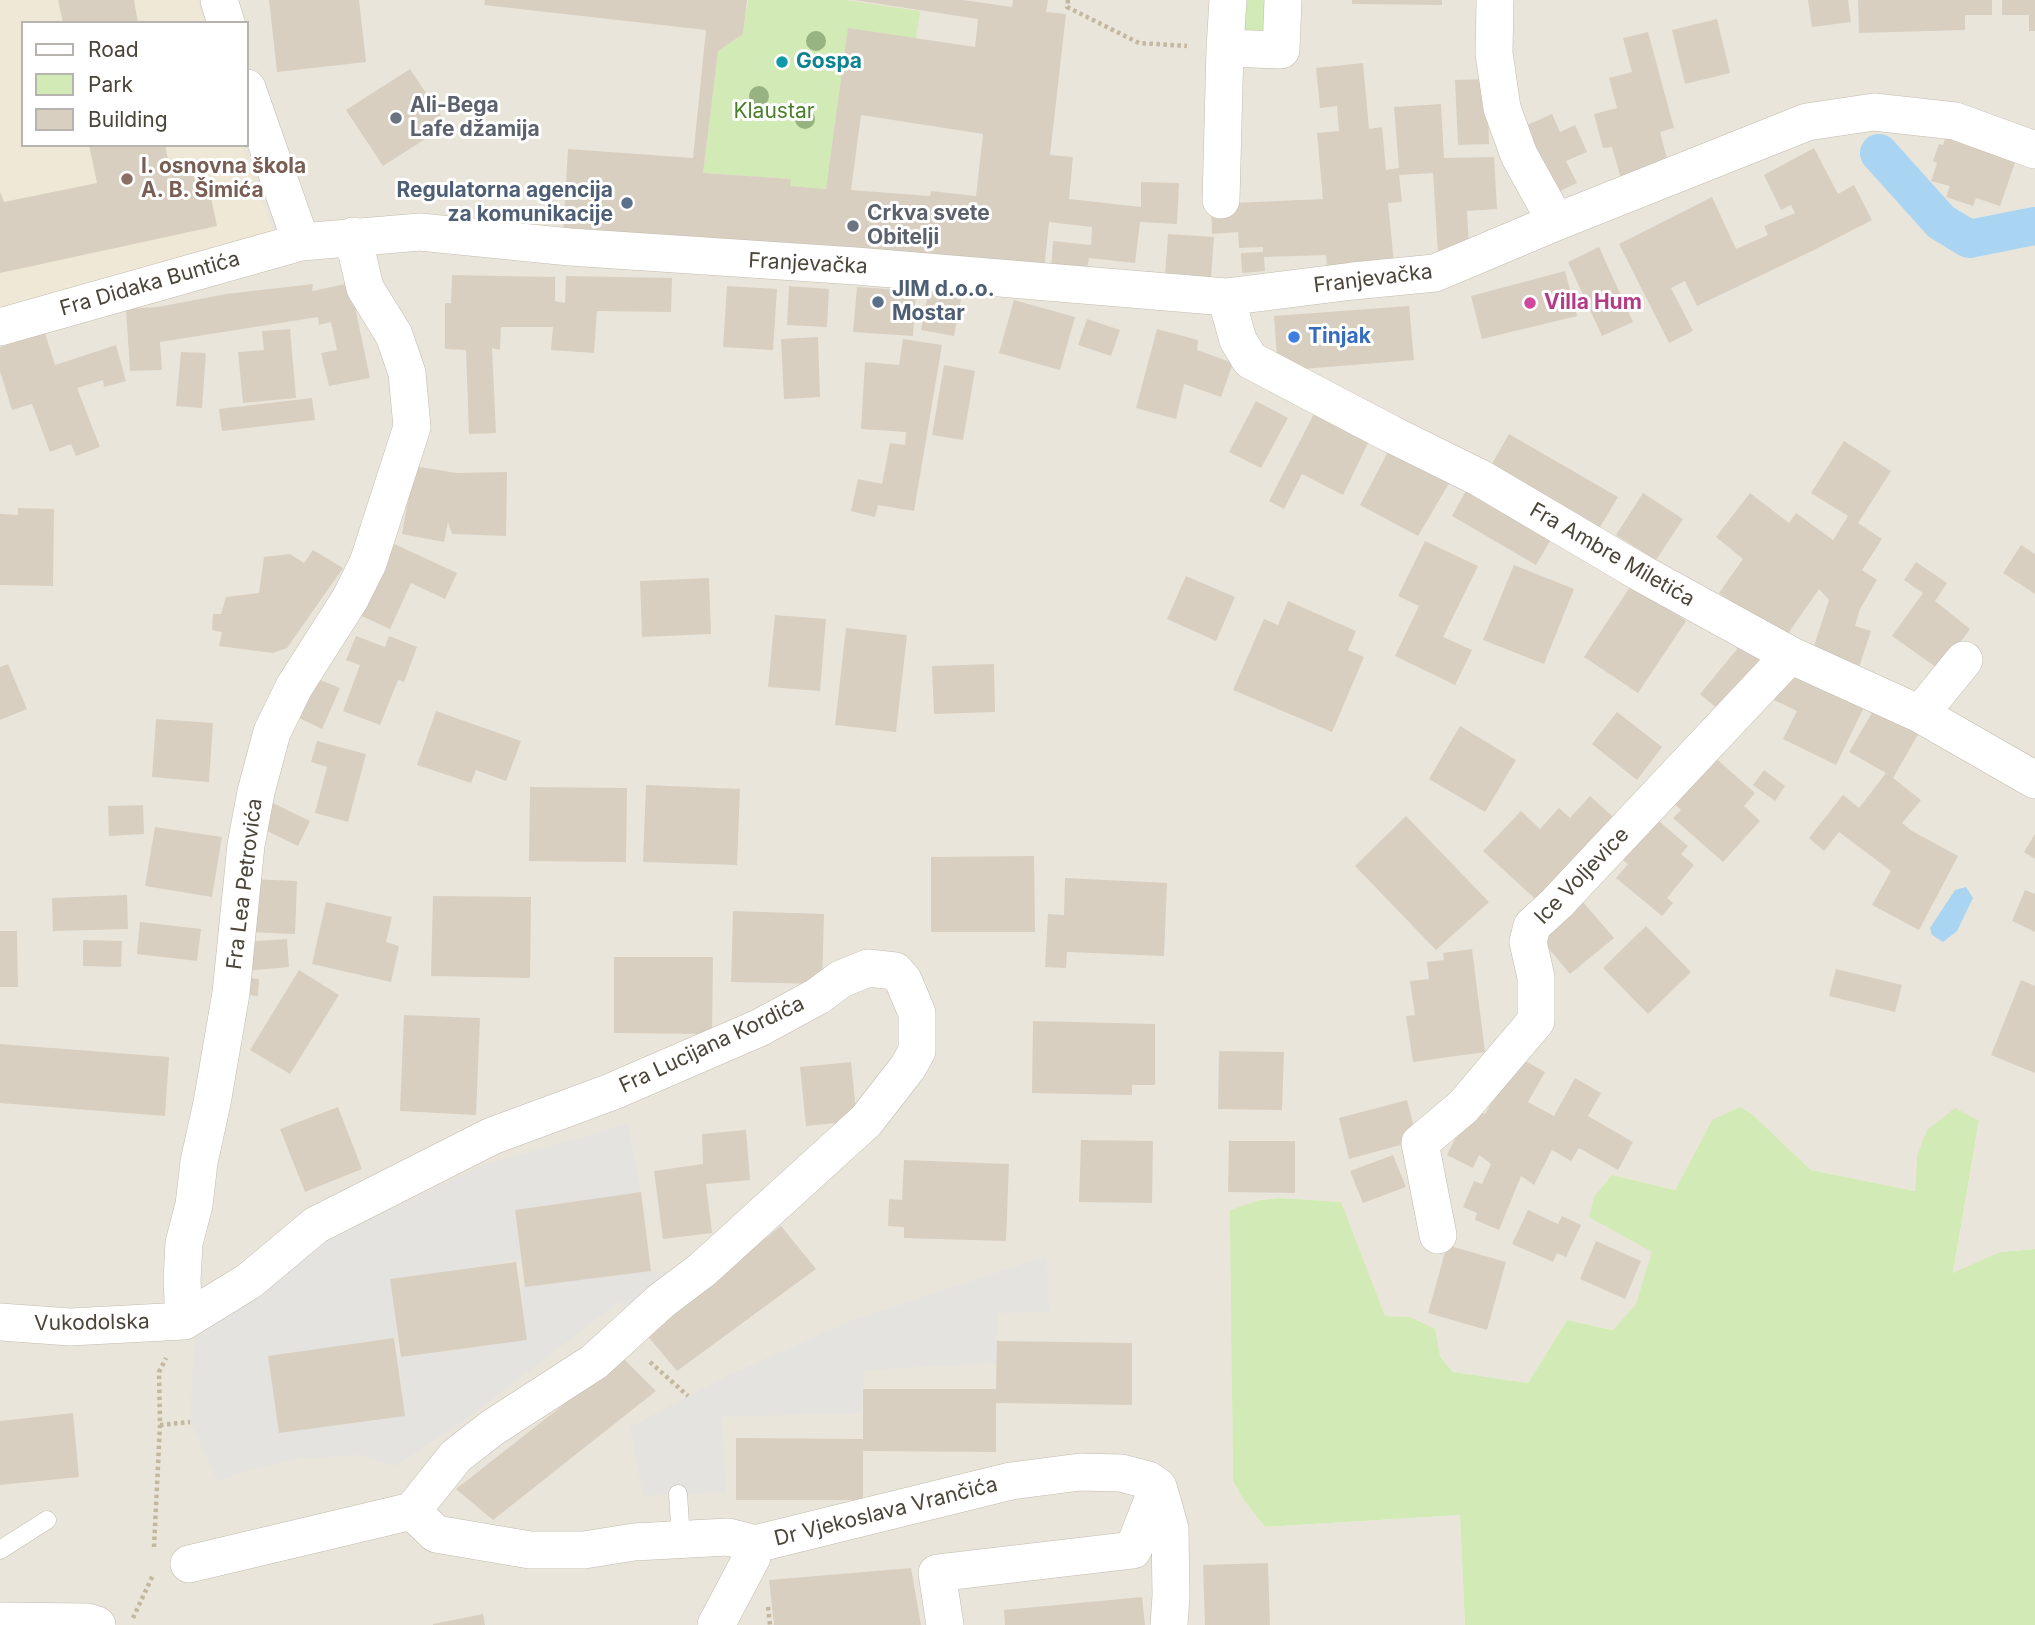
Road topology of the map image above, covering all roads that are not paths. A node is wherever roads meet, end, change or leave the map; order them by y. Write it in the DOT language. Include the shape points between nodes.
graph roads {
  1 [pos="219,0"];
  2 [pos="1228,0"];
  3 [pos="1283,0"];
  4 [pos="1495,0"];
  5 [pos="225,21"];
  6 [pos="1225,48"];
  7 [pos="248,91"];
  8 [pos="2035,150"];
  9 [pos="1221,200"];
  10 [pos="1556,222"];
  11 [pos="353,236"];
  12 [pos="302,242"];
  13 [pos="1226,297"];
  14 [pos="0,327"];
  15 [pos="1790,655"];
  16 [pos="1964,660"];
  17 [pos="1920,715"];
  18 [pos="2035,780"];
  19 [pos="1438,1235"];
  20 [pos="184,1321"];
  21 [pos="0,1322"];
  22 [pos="1158,1487"];
  23 [pos="678,1494"];
  24 [pos="412,1511"];
  25 [pos="47,1520"];
  26 [pos="681,1539"];
  27 [pos="755,1544"];
  28 [pos="0,1550"];
  29 [pos="171,1563"];
  30 [pos="0,1621"];
  31 [pos="97,1625"];
  32 [pos="716,1625"];
  33 [pos="945,1625"];
  34 [pos="1168,1625"];
  1 -- 5 [label="street"];
  2 -- 6 [label="street"];
  3 -- 6 [label="street" via="1281,50"];
  4 -- 10 [label="street" via="1494,53 1502,108 1519,155"];
  6 -- 9 [label="street"];
  7 -- 12 [label="street"];
  8 -- 10 [label="street, Franjevačka" via="1955,121 1874,112 1807,122"];
  10 -- 13 [label="street, Franjevačka" via="1435,273"];
  11 -- 12 [label="street, Franjevačka"];
  11 -- 13 [label="street, Franjevačka" via="420,232"];
  11 -- 20 [label="street, Fra Lea Petrovića" via="365,288 394,335 407,373 412,427 368,564 294,687 272,733 256,792 246,845 233,981 184,1243"];
  12 -- 14 [label="street, Fra Didaka Buntića"];
  13 -- 15 [label="street, Fra Ambre Miletića" via="1238,340 1250,360 1480,478"];
  15 -- 17 [label="street, Fra Ambre Miletića"];
  15 -- 19 [label="street, Ice Voljevice" via="1532,926 1528,942 1536,977 1536,1021 1463,1107 1420,1143"];
  16 -- 17 [label="street"];
  17 -- 18 [label="street, Fra Ambre Miletića"];
  20 -- 21 [label="street, Vukodolska" via="70,1327"];
  20 -- 24 [label="street, Fra Lucijana Kordića" via="249,1280 316,1225 492,1136 611,1092 759,1028 841,979 868,968 895,971 917,1013 917,1051 866,1121 594,1362 456,1456"];
  22 -- 27 [label="street, Dr Vjekoslava Vrančića" via="1121,1473 1080,1472 1011,1480"];
  22 -- 33 [label="street" via="1133,1550 937,1573"];
  22 -- 34 [label="street" via="1170,1529"];
  23 -- 26 [label="lane"];
  24 -- 26 [label="street, Dr Vjekoslava Vrančića" via="436,1534 530,1550 584,1550"];
  24 -- 29 [label="street"];
  25 -- 28 [label="lane"];
  26 -- 27 [label="street, Dr Vjekoslava Vrančića" via="728,1537"];
  27 -- 32 [label="street"];
  30 -- 31 [label="street"];
}
